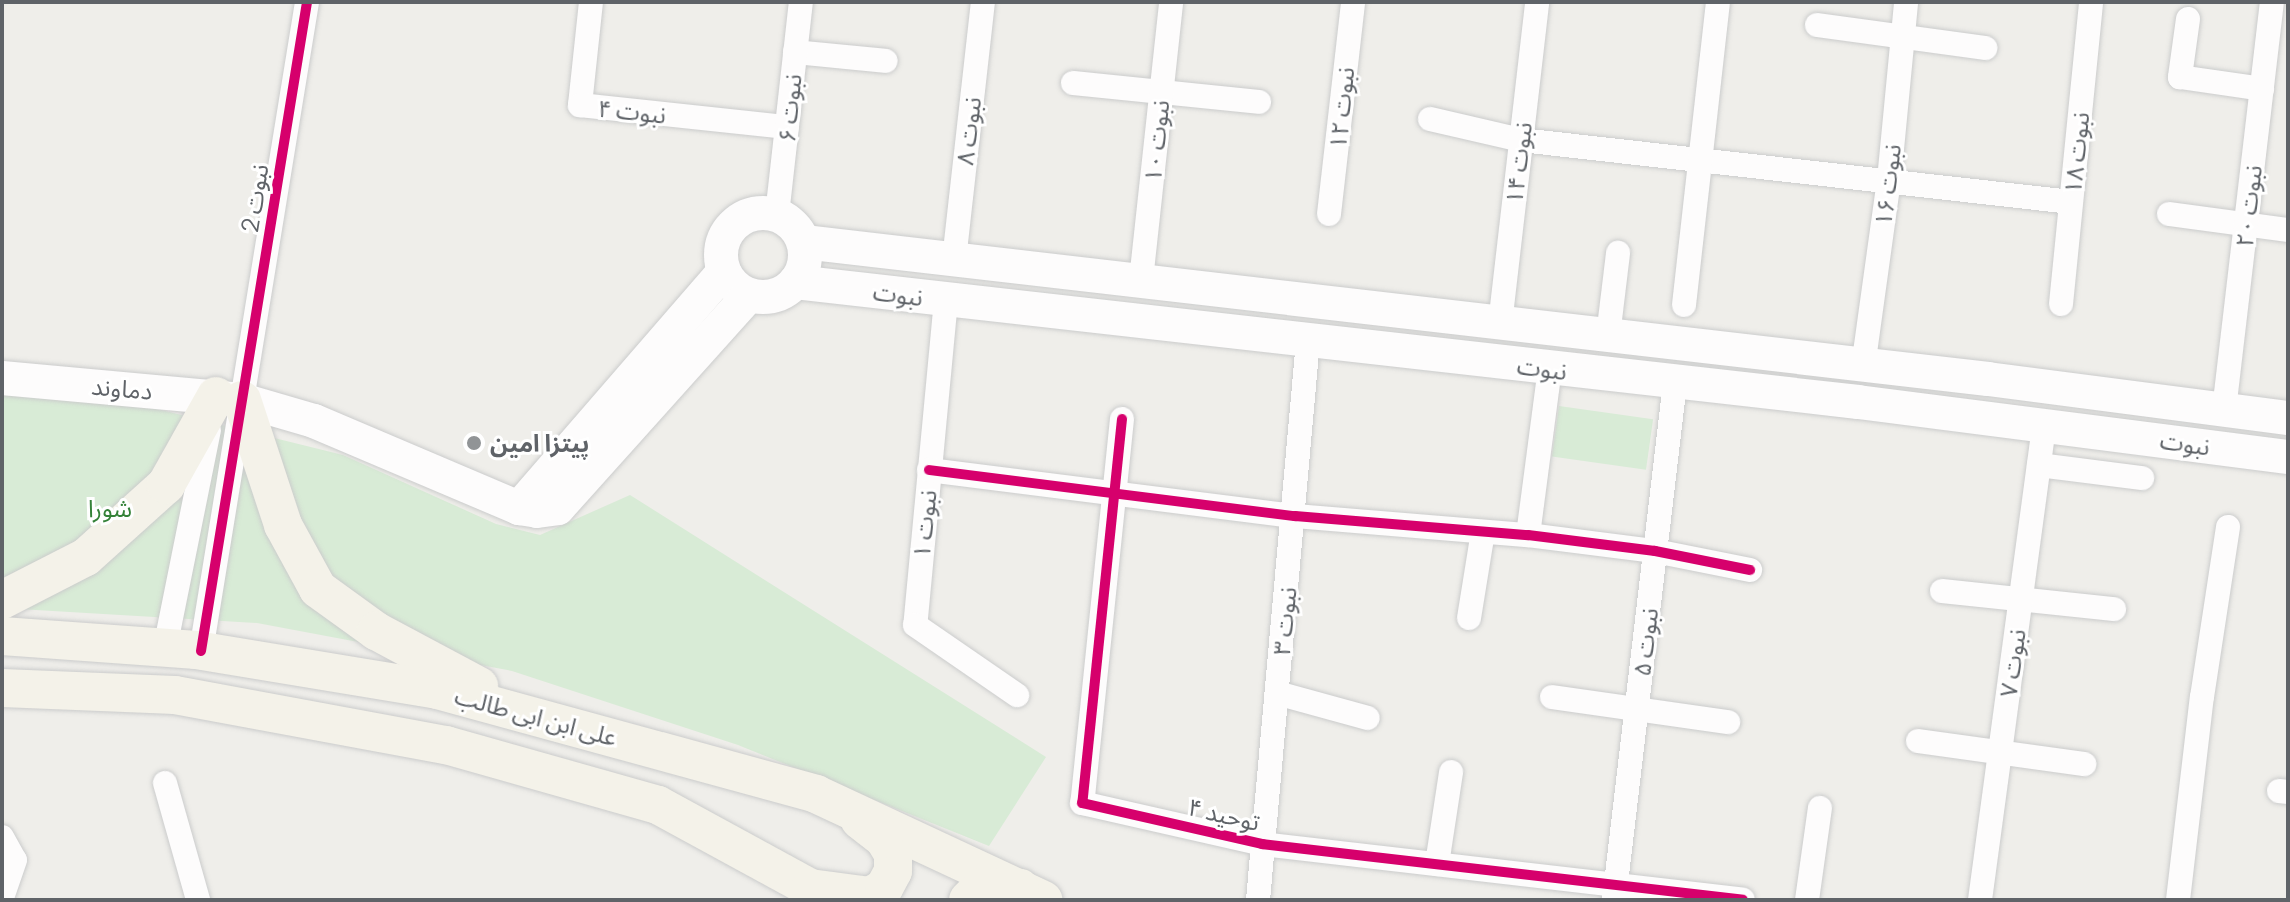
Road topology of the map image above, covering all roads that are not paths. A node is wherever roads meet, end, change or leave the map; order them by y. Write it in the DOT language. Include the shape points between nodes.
graph roads {
  1 [pos="307,2"];
  2 [pos="591,2"];
  3 [pos="801,2"];
  4 [pos="983,2"];
  5 [pos="1171,2"];
  6 [pos="1353,2"];
  7 [pos="1537,2"];
  8 [pos="1718,2"];
  9 [pos="1906,2"];
  10 [pos="2091,2"];
  11 [pos="2272,2"];
  12 [pos="2188,19"];
  13 [pos="1817,25"];
  14 [pos="1903,39"];
  15 [pos="1985,48"];
  16 [pos="795,52"];
  17 [pos="886,61"];
  18 [pos="2276,65"];
  19 [pos="1073,83"];
  20 [pos="2262,89"];
  21 [pos="1161,93"];
  22 [pos="1259,102"];
  23 [pos="1430,119"];
  24 [pos="787,127"];
  25 [pos="1521,140"];
  26 [pos="1698,159"];
  27 [pos="1889,180"];
  28 [pos="2071,202"];
  29 [pos="1329,214"];
  30 [pos="2169,214"];
  31 [pos="777,215"];
  32 [pos="2246,224"];
  33 [pos="2288,230"];
  34 [pos="804,242"];
  35 [pos="1618,253"];
  36 [pos="954,260"];
  37 [pos="724,271"];
  38 [pos="1141,280"];
  39 [pos="795,282"];
  40 [pos="749,295"];
  41 [pos="946,300"];
  42 [pos="2061,304"];
  43 [pos="1684,305"];
  44 [pos="1137,320"];
  45 [pos="1500,324"];
  46 [pos="1608,336"];
  47 [pos="1308,341"];
  48 [pos="1863,367"];
  49 [pos="1550,369"];
  50 [pos="2,378"];
  51 [pos="1675,383"];
  52 [pos="229,398"];
  53 [pos="1858,402"];
  54 [pos="2224,410"];
  55 [pos="2288,418"];
  56 [pos="1122,419"];
  57 [pos="2044,425"];
  58 [pos="2288,457"];
  59 [pos="2039,465"];
  60 [pos="929,470"];
  61 [pos="2142,478"];
  62 [pos="1112,493"];
  63 [pos="519,508"];
  64 [pos="1295,516"];
  65 [pos="2228,527"];
  66 [pos="1483,532"];
  67 [pos="1528,535"];
  68 [pos="1655,551"];
  69 [pos="1750,570"];
  70 [pos="1942,591"];
  71 [pos="2021,598"];
  72 [pos="2,600"];
  73 [pos="2114,609"];
  74 [pos="1469,618"];
  75 [pos="2,636"];
  76 [pos="183,650"];
  77 [pos="2,688"];
  78 [pos="1277,693"];
  79 [pos="1017,695"];
  80 [pos="1552,697"];
  81 [pos="1636,712"];
  82 [pos="534,716"];
  83 [pos="1368,718"];
  84 [pos="1728,722"];
  85 [pos="1918,741"];
  86 [pos="2000,752"];
  87 [pos="2084,764"];
  88 [pos="1451,772"];
  89 [pos="165,783"];
  90 [pos="840,804"];
  91 [pos="1820,808"];
  92 [pos="2,837"];
  93 [pos="1262,844"];
  94 [pos="1437,864"];
  95 [pos="1615,893"];
  96 [pos="821,894"];
  97 [pos="1032,894"];
  98 [pos="2,897"];
  99 [pos="198,900"];
  100 [pos="968,900"];
  101 [pos="1258,900"];
  102 [pos="1743,900"];
  103 [pos="1807,900"];
  104 [pos="1980,900"];
  105 [pos="2178,900"];
  1 -- 52 [label="street, نبوت 2"];
  2 -- 24 [label="street, نبوت ۴" via="580,105"];
  3 -- 16 [label="street, نبوت ۶"];
  4 -- 36 [label="street, نبوت ۸"];
  5 -- 21 [label="street, نبوت ۱۰"];
  6 -- 29 [label="street, نبوت ۱۲"];
  7 -- 25 [label="street, نبوت ۱۴"];
  8 -- 26 [label="street"];
  9 -- 14 [label="street, نبوت ۱۶"];
  10 -- 28 [label="street, نبوت ۱۸"];
  11 -- 18 [label="street, نبوت ۲۰"];
  12 -- 20 [label="street" via="2180,77"];
  13 -- 14 [label="street"];
  14 -- 15 [label="street"];
  14 -- 27 [label="street, نبوت ۱۶"];
  16 -- 17 [label="street"];
  16 -- 24 [label="street, نبوت ۶"];
  18 -- 20 [label="street, نبوت ۲۰"];
  19 -- 21 [label="street"];
  20 -- 32 [label="street, نبوت ۲۰"];
  21 -- 22 [label="street"];
  21 -- 38 [label="street, نبوت ۱۰"];
  23 -- 25 [label="street"];
  24 -- 31 [label="street, نبوت ۶"];
  25 -- 26 [label="street"];
  25 -- 45 [label="street, نبوت ۱۴"];
  26 -- 27 [label="street"];
  26 -- 43 [label="street"];
  27 -- 28 [label="street"];
  27 -- 48 [label="street, نبوت ۱۶"];
  28 -- 42 [label="street, نبوت ۱۸"];
  30 -- 32 [label="street"];
  31 -- 34 [label="main road" via="794,226"];
  31 -- 37 [label="main road" via="747,216 733,225 720,255"];
  32 -- 33 [label="street"];
  32 -- 54 [label="street, نبوت ۲۰"];
  34 -- 36 [label="main road, نبوت"];
  34 -- 39 [label="main road" via="805,261"];
  35 -- 46 [label="street"];
  36 -- 38 [label="main road, نبوت"];
  37 -- 40 [label="main road" via="732,285"];
  37 -- 63 [label="main road"];
  38 -- 44 [label="main road"];
  38 -- 45 [label="main road, نبوت"];
  39 -- 40 [label="main road" via="775,296"];
  39 -- 41 [label="main road, نبوت"];
  40 -- 63 [label="main road" via="558,508"];
  41 -- 44 [label="main road, نبوت"];
  41 -- 60 [label="street, نبوت ۱"];
  44 -- 47 [label="main road, نبوت"];
  45 -- 46 [label="main road, نبوت"];
  46 -- 48 [label="main road, نبوت"];
  47 -- 49 [label="main road, نبوت"];
  47 -- 64 [label="street, نبوت ۳"];
  48 -- 53 [label="main road"];
  48 -- 54 [label="main road, نبوت"];
  49 -- 51 [label="main road, نبوت"];
  49 -- 67 [label="street"];
  50 -- 52 [label="main road, دماوند"];
  51 -- 53 [label="main road, نبوت"];
  51 -- 68 [label="street, نبوت ۵"];
  52 -- 63 [label="main road" via="314,421"];
  52 -- 72 [label="main road" via="166,485 86,557"];
  52 -- 76 [label="street"];
  52 -- 76 [label="street"];
  52 -- 82 [label="main road" via="283,525 318,589 376,631"];
  53 -- 57 [label="main road, نبوت"];
  54 -- 55 [label="main road, نبوت"];
  56 -- 62 [label="street, توحید ۴"];
  57 -- 58 [label="main road, نبوت"];
  57 -- 59 [label="street, نبوت ۷"];
  59 -- 61 [label="street"];
  59 -- 71 [label="street, نبوت ۷"];
  60 -- 62 [label="street"];
  60 -- 79 [label="street, نبوت ۱" via="915,625"];
  62 -- 64 [label="street"];
  62 -- 93 [label="street, توحید ۴" via="1082,803"];
  64 -- 66 [label="street"];
  64 -- 78 [label="street, نبوت ۳"];
  65 -- 105 [label="street"];
  66 -- 67 [label="street"];
  66 -- 74 [label="street"];
  67 -- 68 [label="street"];
  68 -- 69 [label="street"];
  68 -- 81 [label="street, نبوت ۵"];
  70 -- 71 [label="street"];
  71 -- 73 [label="street"];
  71 -- 86 [label="street, نبوت ۷"];
  75 -- 76 [label="main road, علی ابن ابی طالب"];
  76 -- 82 [label="main road, علی ابن ابی طالب" via="437,690"];
  77 -- 96 [label="main road" via="175,695 446,745 658,805"];
  78 -- 83 [label="street"];
  78 -- 93 [label="street, نبوت ۳"];
  80 -- 81 [label="street"];
  81 -- 84 [label="street"];
  81 -- 95 [label="street, نبوت ۵"];
  82 -- 90 [label="main road, علی ابن ابی طالب"];
  85 -- 86 [label="street"];
  86 -- 87 [label="street"];
  86 -- 104 [label="street, نبوت ۷"];
  88 -- 94 [label="street"];
  89 -- 99 [label="street"];
  90 -- 96 [label="main road" via="884,839 893,854 893,871 884,888 870,896"];
  90 -- 97 [label="main road, علی ابن ابی طالب"];
  91 -- 103 [label="street"];
  92 -- 98 [label="street" via="15,860"];
  93 -- 94 [label="street, توحید ۴"];
  93 -- 101 [label="street, نبوت ۳"];
  94 -- 95 [label="street, توحید ۴"];
  95 -- 102 [label="street, توحید ۴"];
  97 -- 100 [label="main road" via="981,887"];
}
